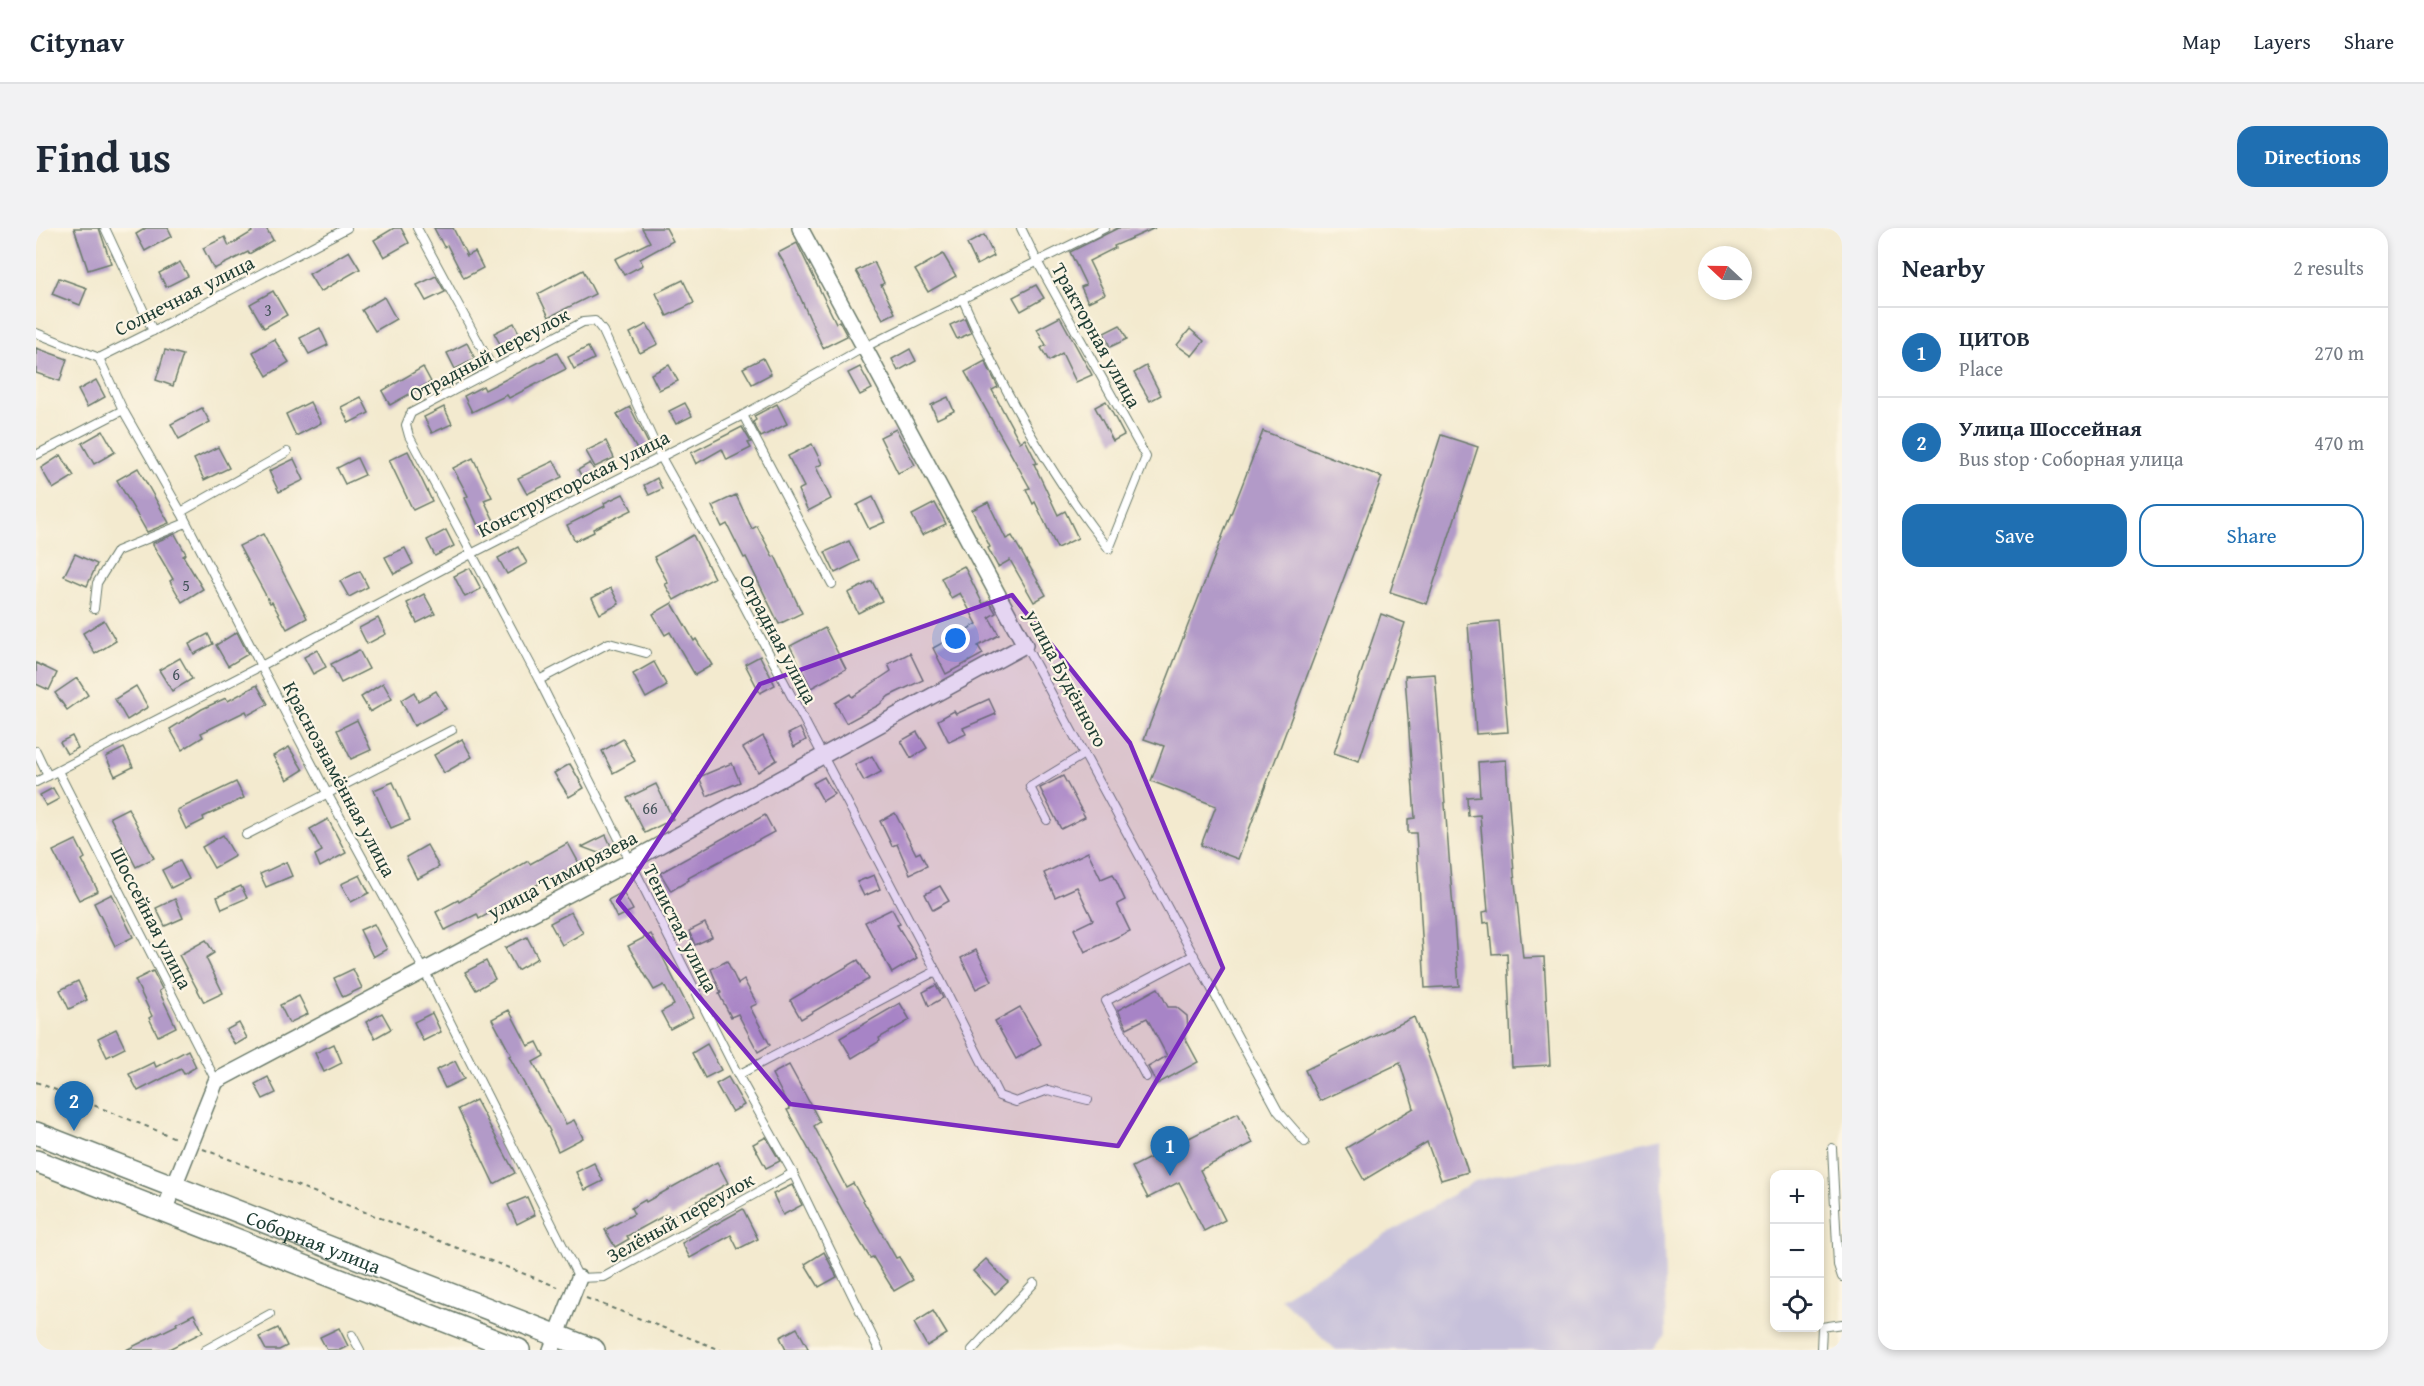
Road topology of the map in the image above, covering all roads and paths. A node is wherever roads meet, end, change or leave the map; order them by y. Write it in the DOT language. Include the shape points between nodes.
graph roads {
  1 [pos="105,228"];
  2 [pos="347,228"];
  3 [pos="417,228"];
  4 [pos="800,228"];
  5 [pos="1021,228"];
  6 [pos="1105,228"];
  7 [pos="1038,263"];
  8 [pos="962,298"];
  9 [pos="595,321"];
  10 [pos="153,331"];
  11 [pos="36,333"];
  12 [pos="863,348"];
  13 [pos="99,358"];
  14 [pos="493,369"];
  15 [pos="123,410"];
  16 [pos="743,415"];
  17 [pos="406,425"];
  18 [pos="288,452"];
  19 [pos="36,455"];
  20 [pos="660,457"];
  21 [pos="181,512"];
  22 [pos="186,523"];
  23 [pos="473,553"];
  24 [pos="832,584"];
  25 [pos="94,609"];
  26 [pos="1025,645"];
  27 [pos="645,653"];
  28 [pos="261,666"];
  29 [pos="539,680"];
  30 [pos="452,730"];
  31 [pos="36,751"];
  32 [pos="1084,754"];
  33 [pos="822,758"];
  34 [pos="58,771"];
  35 [pos="48,776"];
  36 [pos="36,782"];
  37 [pos="327,794"];
  38 [pos="1047,820"];
  39 [pos="246,835"];
  40 [pos="629,862"];
  41 [pos="1194,955"];
  42 [pos="936,971"];
  43 [pos="426,972"];
  44 [pos="738,1075"];
  45 [pos="1146,1077"];
  46 [pos="216,1081"];
  47 [pos="36,1082"];
  48 [pos="1089,1100"];
  49 [pos="36,1133"];
  50 [pos="1305,1142"];
  51 [pos="191,1144"];
  52 [pos="1832,1148"];
  53 [pos="36,1161"];
  54 [pos="793,1173"];
  55 [pos="173,1186"];
  56 [pos="164,1211"];
  57 [pos="1842,1277"];
  58 [pos="579,1278"];
  59 [pos="1034,1283"];
  60 [pos="574,1293"];
  61 [pos="270,1314"];
  62 [pos="1842,1324"];
  63 [pos="352,1335"];
  64 [pos="554,1343"];
  65 [pos="205,1350"];
  66 [pos="360,1350"];
  67 [pos="519,1350"];
  68 [pos="594,1350"];
  69 [pos="721,1350"];
  70 [pos="879,1350"];
  71 [pos="972,1350"];
  72 [pos="1821,1350"];
  1 -- 10 [label="lane"];
  2 -- 10 [label="lane, Солнечная улица"];
  3 -- 14 [label="lane"];
  4 -- 12 [label="street, улица Будённого"];
  5 -- 7 [label="lane, Тракторная улица"];
  6 -- 7 [label="lane, Конструкторская улица"];
  7 -- 8 [label="lane, Конструкторская улица"];
  7 -- 8 [label="lane, Тракторная улица" via="1146,457 1109,549 1079,512 1015,407"];
  8 -- 12 [label="lane, Конструкторская улица"];
  9 -- 14 [label="lane, Отрадный переулок" via="583,322"];
  9 -- 20 [label="lane, Отрадная улица"];
  10 -- 13 [label="lane, Солнечная улица"];
  11 -- 13 [label="lane"];
  12 -- 16 [label="lane, Конструкторская улица"];
  12 -- 26 [label="street, улица Будённого"];
  13 -- 15 [label="lane, Краснознамённая улица"];
  14 -- 17 [label="lane, Отрадный переулок" via="411,413"];
  15 -- 19 [label="lane"];
  15 -- 21 [label="lane, Краснознамённая улица"];
  16 -- 20 [label="lane, Конструкторская улица"];
  16 -- 24 [label="lane"];
  17 -- 23 [label="lane, Тенистая улица"];
  18 -- 21 [label="lane"];
  20 -- 23 [label="lane, Конструкторская улица"];
  20 -- 33 [label="lane, Отрадная улица" via="742,602"];
  21 -- 22 [label="lane, Краснознамённая улица"];
  22 -- 25 [label="lane" via="117,551 97,583"];
  22 -- 28 [label="lane, Краснознамённая улица"];
  23 -- 28 [label="lane, Конструкторская улица"];
  23 -- 29 [label="lane, Тенистая улица"];
  26 -- 32 [label="lane, улица Будённого"];
  26 -- 33 [label="street, улица Тимирязева"];
  27 -- 29 [label="lane" via="609,643"];
  28 -- 34 [label="lane, Конструкторская улица"];
  28 -- 37 [label="lane, Краснознамённая улица"];
  29 -- 40 [label="lane, Тенистая улица"];
  30 -- 37 [label="lane"];
  31 -- 35 [label="lane"];
  32 -- 38 [label="lane" via="1030,787"];
  32 -- 41 [label="lane, улица Будённого"];
  33 -- 40 [label="street, улица Тимирязева"];
  33 -- 42 [label="lane, Отрадная улица"];
  34 -- 35 [label="lane, Конструкторская улица"];
  34 -- 46 [label="lane, Шоссейная улица"];
  35 -- 36 [label="lane, Конструкторская улица"];
  37 -- 39 [label="lane"];
  37 -- 43 [label="lane, Краснознамённая улица"];
  40 -- 43 [label="street, улица Тимирязева"];
  40 -- 44 [label="lane, Тенистая улица"];
  41 -- 45 [label="lane" via="1106,1001"];
  41 -- 50 [label="lane, улица Будённого" via="1278,1111"];
  42 -- 44 [label="lane"];
  42 -- 48 [label="lane, Отрадная улица" via="999,1096 1016,1102 1048,1090"];
  43 -- 46 [label="street, улица Тимирязева"];
  43 -- 58 [label="lane, Краснознамённая улица"];
  44 -- 54 [label="lane, Тенистая улица"];
  46 -- 51 [label="street"];
  47 -- 51 [label="path"];
  49 -- 55 [label="street, Соборная улица"];
  51 -- 55 [label="street"];
  51 -- 60 [label="path"];
  52 -- 57 [label="lane" via="1838,1266"];
  53 -- 56 [label="street, Соборная улица"];
  54 -- 58 [label="lane, Зелёный переулок" via="604,1277"];
  54 -- 70 [label="lane, Тенистая улица"];
  55 -- 56 [label="street"];
  55 -- 64 [label="street, Соборная улица"];
  56 -- 67 [label="street, Соборная улица"];
  58 -- 60 [label="street"];
  59 -- 71 [label="lane"];
  60 -- 64 [label="street"];
  60 -- 69 [label="path"];
  61 -- 65 [label="lane"];
  62 -- 72 [label="lane" via="1822,1327"];
  63 -- 66 [label="lane"];
  64 -- 68 [label="street, Соборная улица"];
}
